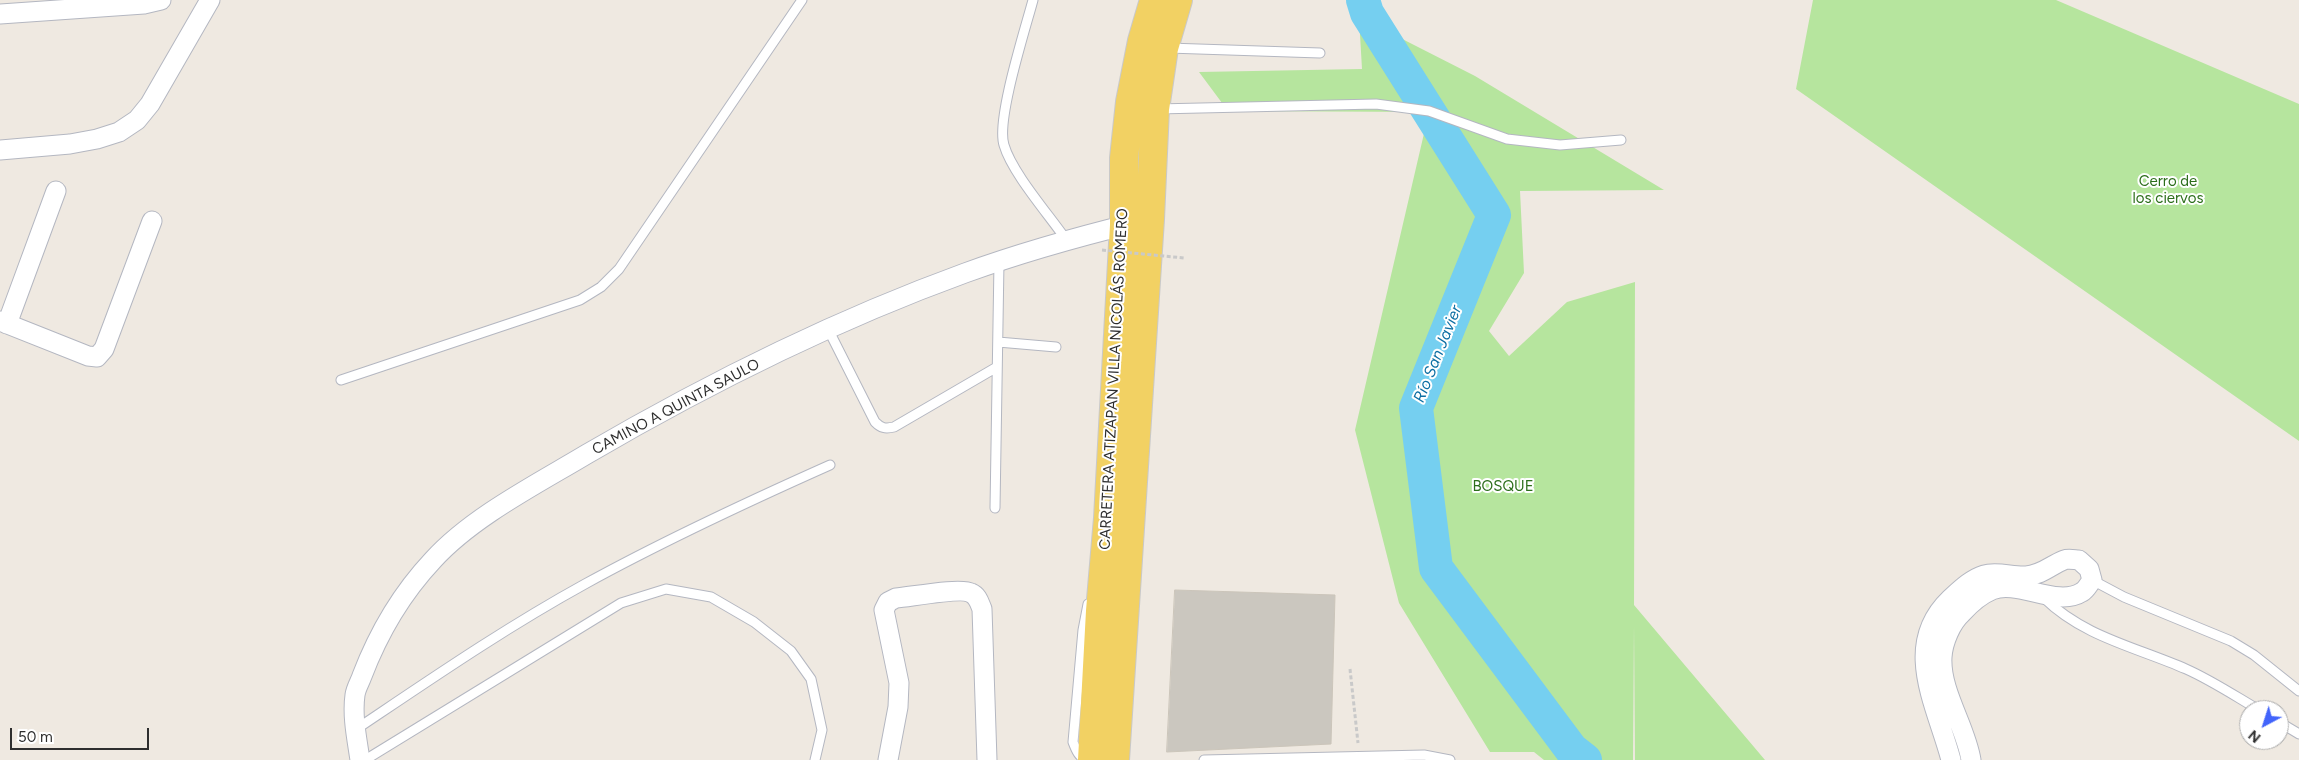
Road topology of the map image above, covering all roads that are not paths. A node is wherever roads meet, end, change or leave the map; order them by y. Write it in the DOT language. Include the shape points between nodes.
graph roads {
  1 [pos="161,0"];
  2 [pos="210,0"];
  3 [pos="802,0"];
  4 [pos="1033,0"];
  5 [pos="1154,0"];
  6 [pos="1178,0"];
  7 [pos="0,14"];
  8 [pos="1164,48"];
  9 [pos="1320,53"];
  10 [pos="1154,109"];
  11 [pos="1622,140"];
  12 [pos="0,150"];
  13 [pos="1138,161"];
  14 [pos="56,191"];
  15 [pos="1150,219"];
  16 [pos="152,221"];
  17 [pos="1124,226"];
  18 [pos="1067,241"];
  19 [pos="999,262"];
  20 [pos="4,323"];
  21 [pos="828,329"];
  22 [pos="998,342"];
  23 [pos="1056,348"];
  24 [pos="997,367"];
  25 [pos="341,380"];
  26 [pos="830,465"];
  27 [pos="995,508"];
  28 [pos="2092,580"];
  29 [pos="2038,593"];
  30 [pos="2299,691"];
  31 [pos="2241,700"];
  32 [pos="355,730"];
  33 [pos="360,760"];
  34 [pos="365,760"];
  35 [pos="815,760"];
  36 [pos="888,760"];
  37 [pos="987,760"];
  38 [pos="1090,760"];
  39 [pos="1115,760"];
  40 [pos="1204,760"];
  41 [pos="1450,760"];
  42 [pos="1951,760"];
  43 [pos="1971,760"];
  1 -- 7 [label="street" via="144,4"];
  2 -- 12 [label="street" via="150,104 137,120 119,132 70,144"];
  3 -- 25 [label="lane" via="619,269 601,288 580,300"];
  4 -- 18 [label="lane" via="1002,118 1003,144 1014,167"];
  5 -- 13 [label="main road, CARRETERA ATIZAPAN VILLA NICOLÁS ROMERO" via="1130,102"];
  6 -- 8 [label="main road, CARRETERA ATIZAPAN VILLA NICOLÁS ROMERO"];
  8 -- 9 [label="lane"];
  8 -- 10 [label="main road, CARRETERA ATIZAPAN VILLA NICOLÁS ROMERO"];
  10 -- 11 [label="lane" via="1376,104 1429,111 1507,139 1560,145"];
  10 -- 13 [label="main road, CARRETERA ATIZAPAN VILLA NICOLÁS ROMERO"];
  13 -- 15 [label="main road, CARRETERA ATIZAPAN VILLA NICOLÁS ROMERO"];
  13 -- 17 [label="main road, CARRETERA ATIZAPAN VILLA NICOLÁS ROMERO"];
  14 -- 20 [label="street"];
  15 -- 17 [label="street, CAMINO A QUINTA SAULO"];
  15 -- 39 [label="main road, CARRETERA ATIZAPAN VILLA NICOLÁS ROMERO"];
  16 -- 20 [label="street" via="104,349 98,357"];
  17 -- 18 [label="street, CAMINO A QUINTA SAULO"];
  17 -- 38 [label="main road, CARRETERA ATIZAPAN VILLA NICOLÁS ROMERO" via="1108,518"];
  18 -- 19 [label="street, CAMINO A QUINTA SAULO"];
  19 -- 21 [label="street, CAMINO A QUINTA SAULO"];
  19 -- 22 [label="lane"];
  21 -- 24 [label="lane" via="875,422 887,429"];
  21 -- 32 [label="street, CAMINO A QUINTA SAULO" via="660,412 524,491 454,541 433,559 395,608 355,694"];
  22 -- 23 [label="lane"];
  22 -- 24 [label="lane"];
  24 -- 27 [label="lane"];
  26 -- 32 [label="lane" via="706,521 585,584 468,654"];
  28 -- 29 [label="street" via="2082,592 2064,597"];
  28 -- 30 [label="lane" via="2124,597 2231,641"];
  28 -- 42 [label="street" via="2080,560 2065,559 2040,573 2026,576 1984,574 1964,586 1945,605 1929,630 1924,651 1926,678"];
  29 -- 31 [label="lane" via="2061,615 2082,628 2186,669"];
  29 -- 43 [label="street" via="1994,589 1975,600 1958,616 1946,637 1942,658 1945,678"];
  32 -- 33 [label="street, CAMINO A QUINTA SAULO"];
  34 -- 35 [label="lane" via="622,603 666,589 711,597 754,622 791,651 813,687 822,730"];
  36 -- 37 [label="street" via="899,683 884,610 888,602 896,598 959,590 970,592 982,609"];
  40 -- 41 [label="lane" via="1424,755"];
}
